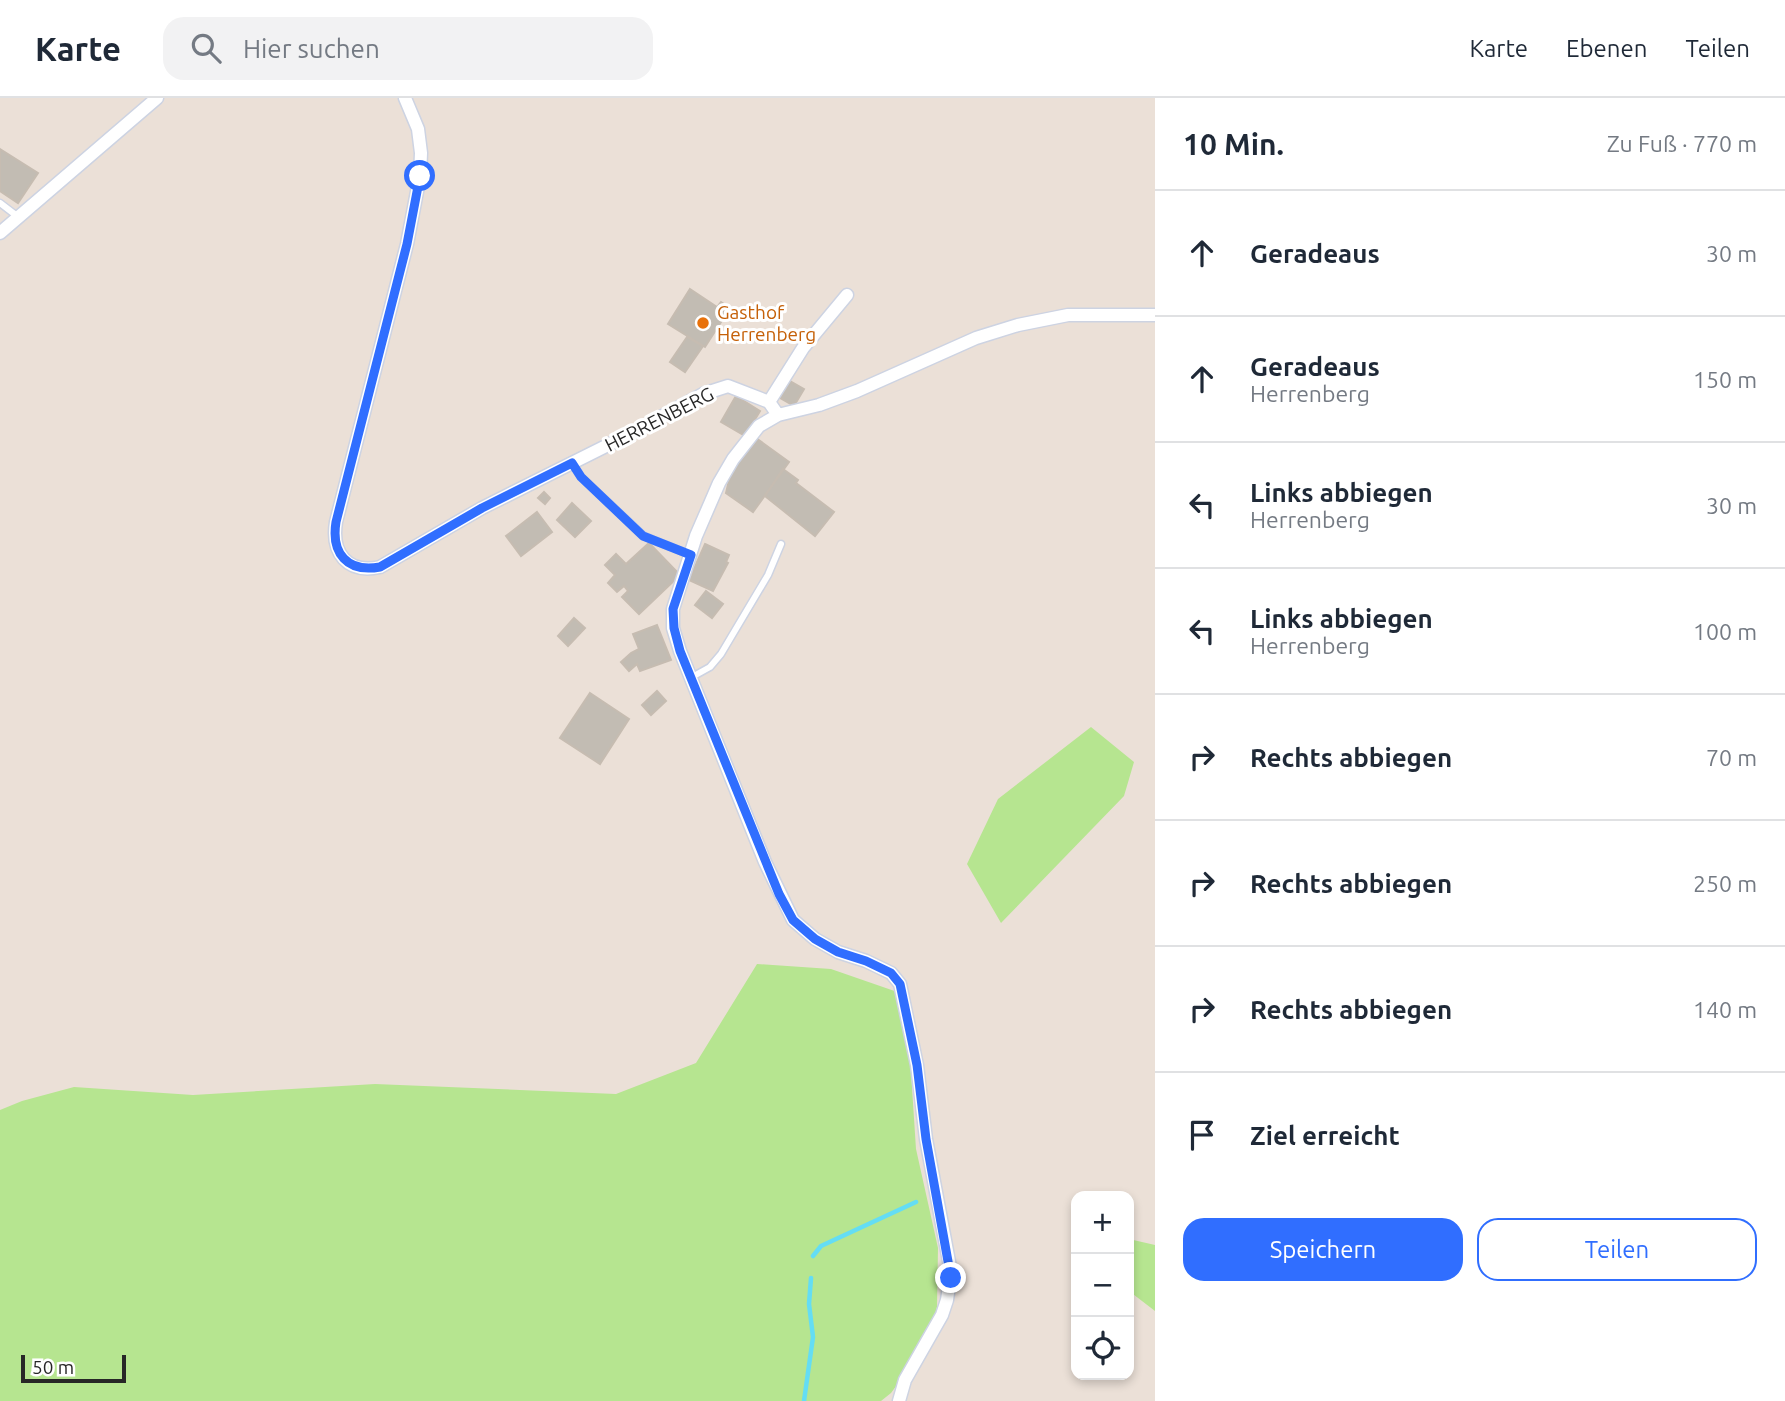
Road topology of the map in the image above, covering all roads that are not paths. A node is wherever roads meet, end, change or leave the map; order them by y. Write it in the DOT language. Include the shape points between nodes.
graph roads {
  1 [pos="157,98"];
  2 [pos="405,98"];
  3 [pos="0,203"];
  4 [pos="17,216"];
  5 [pos="0,233"];
  6 [pos="847,295"];
  7 [pos="1155,315"];
  8 [pos="769,402"];
  9 [pos="778,415"];
  10 [pos="572,463"];
  11 [pos="781,544"];
  12 [pos="691,555"];
  13 [pos="692,677"];
  14 [pos="899,1401"];
  1 -- 4 [label="street"];
  2 -- 10 [label="street, HERRENBERG" via="418,129 420,176 336,522 336,548 354,566 380,567"];
  3 -- 4 [label="lane"];
  4 -- 5 [label="street"];
  6 -- 8 [label="street" via="803,348"];
  7 -- 9 [label="street" via="1068,315 1018,325 964,343 857,391"];
  8 -- 9 [label="street"];
  8 -- 10 [label="street, HERRENBERG" via="727,386 703,394"];
  9 -- 12 [label="street" via="759,426 733,459"];
  10 -- 12 [label="lane" via="643,536"];
  11 -- 13 [label="lane" via="721,654"];
  12 -- 13 [label="street" via="673,609 677,639"];
  13 -- 14 [label="street" via="765,862 793,920 815,939 891,973 900,984 951,1278 942,1315 905,1380"];
}
